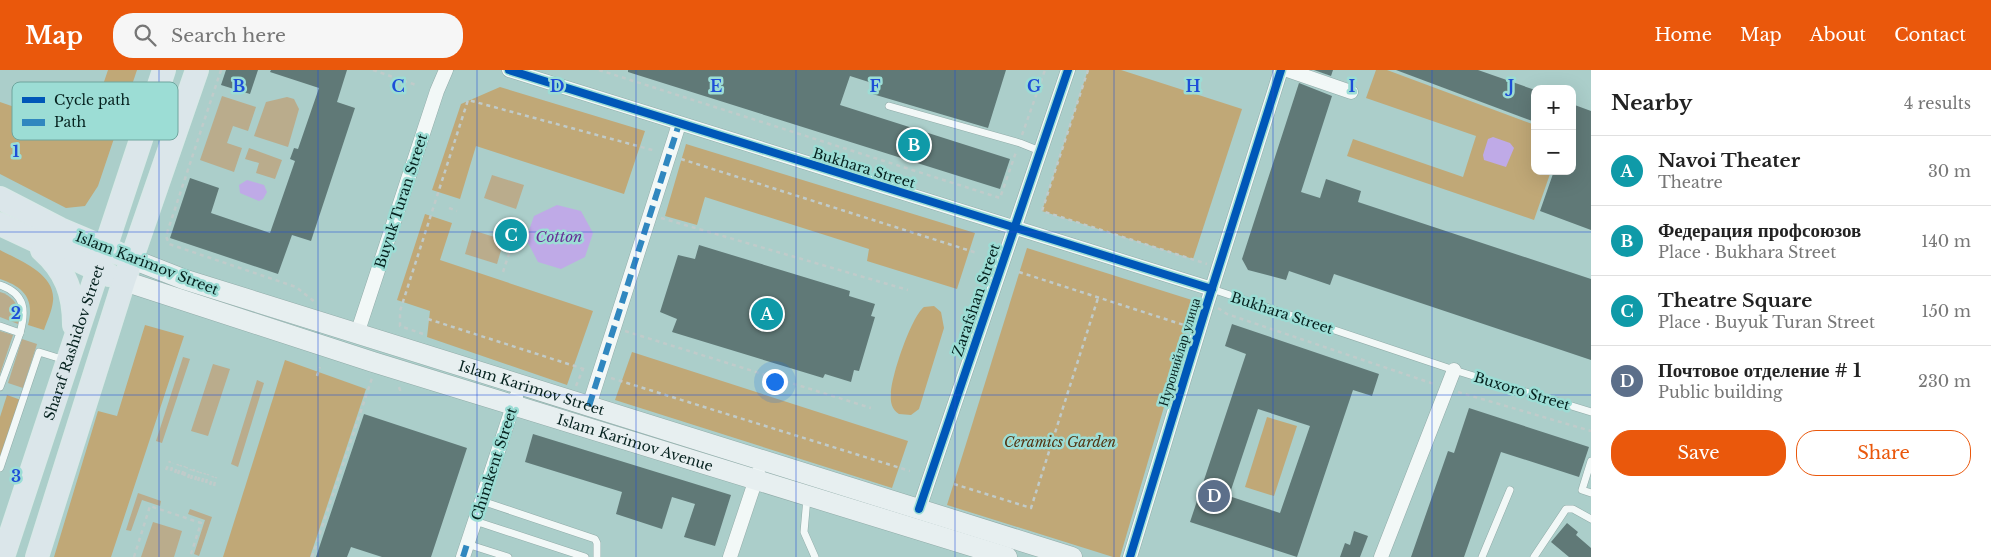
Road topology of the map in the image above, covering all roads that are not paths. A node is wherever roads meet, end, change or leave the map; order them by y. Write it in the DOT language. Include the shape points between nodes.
graph roads {
  1 [pos="164,70"];
  2 [pos="197,70"];
  3 [pos="446,70"];
  4 [pos="509,70"];
  5 [pos="1068,70"];
  6 [pos="1282,70"];
  7 [pos="1287,70"];
  8 [pos="160,82"];
  9 [pos="1351,92"];
  10 [pos="889,106"];
  11 [pos="679,124"];
  12 [pos="178,125"];
  13 [pos="140,140"];
  14 [pos="173,140"];
  15 [pos="1040,151"];
  16 [pos="0,198"];
  17 [pos="0,224"];
  18 [pos="1014,227"];
  19 [pos="28,239"];
  20 [pos="103,248"];
  21 [pos="132,259"];
  22 [pos="96,270"];
  23 [pos="124,281"];
  24 [pos="0,286"];
  25 [pos="1212,289"];
  26 [pos="0,326"];
  27 [pos="20,333"];
  28 [pos="357,334"];
  29 [pos="69,353"];
  30 [pos="1454,370"];
  31 [pos="520,384"];
  32 [pos="0,387"];
  33 [pos="514,405"];
  34 [pos="589,406"];
  35 [pos="1591,412"];
  36 [pos="762,460"];
  37 [pos="1591,461"];
  38 [pos="0,468"];
  39 [pos="756,480"];
  40 [pos="1510,490"];
  41 [pos="1591,493"];
  42 [pos="808,496"];
  43 [pos="482,500"];
  44 [pos="920,509"];
  45 [pos="1591,519"];
  46 [pos="475,521"];
  47 [pos="913,528"];
  48 [pos="465,550"];
  49 [pos="3,557"];
  50 [pos="37,557"];
  51 [pos="508,557"];
  52 [pos="585,557"];
  53 [pos="597,557"];
  54 [pos="730,557"];
  55 [pos="815,557"];
  56 [pos="1007,557"];
  57 [pos="1072,557"];
  58 [pos="1130,557"];
  59 [pos="1381,557"];
  60 [pos="1482,557"];
  61 [pos="1534,557"];
  1 -- 8 [label="main road, Sharaf Rashidov Street"];
  2 -- 12 [label="main road"];
  3 -- 28 [label="street, Buyuk Turan Street"];
  4 -- 11 [label="street, Bukhara Street"];
  5 -- 15 [label="street, Zarafshan Street"];
  6 -- 25 [label="street, Нуронийлар улица"];
  7 -- 9 [label="street"];
  10 -- 15 [label="lane"];
  11 -- 18 [label="street, Bukhara Street"];
  11 -- 34 [label="street"];
  13 -- 20 [label="main road, Sharaf Rashidov Street"];
  14 -- 21 [label="main road"];
  15 -- 18 [label="street, Zarafshan Street"];
  16 -- 20 [label="main road, Islam Karimov Street"];
  17 -- 19 [label="main road, Islam Karimov Street"];
  18 -- 25 [label="street, Bukhara Street"];
  18 -- 44 [label="street, Zarafshan Street"];
  19 -- 22 [label="main road, Islam Karimov Street"];
  19 -- 29 [label="main road" via="51,258 68,282 74,311"];
  20 -- 21 [label="main road, Islam Karimov Street"];
  20 -- 22 [label="main road, Sharaf Rashidov Street"];
  21 -- 23 [label="main road"];
  21 -- 28 [label="main road, Islam Karimov Street" via="183,279"];
  22 -- 23 [label="main road, Islam Karimov Street"];
  22 -- 29 [label="main road, Sharaf Rashidov Street"];
  23 -- 33 [label="main road, Islam Karimov Street"];
  23 -- 50 [label="main road"];
  24 -- 27 [label="lane" via="16,295 23,305 25,311"];
  25 -- 30 [label="lane, Bukhara Street"];
  25 -- 58 [label="street, Нуронийлар улица"];
  26 -- 27 [label="lane"];
  27 -- 32 [label="lane"];
  28 -- 31 [label="main road, Islam Karimov Street"];
  29 -- 38 [label="lane" via="39,352"];
  29 -- 49 [label="main road, Sharaf Rashidov Street"];
  30 -- 35 [label="lane, Buxoro Street"];
  30 -- 59 [label="street"];
  31 -- 33 [label="street, Chimkent Street"];
  31 -- 34 [label="main road, Islam Karimov Street"];
  33 -- 39 [label="main road, Islam Karimov Avenue"];
  33 -- 43 [label="street, Chimkent Street"];
  34 -- 36 [label="main road, Islam Karimov Street"];
  36 -- 39 [label="street"];
  36 -- 44 [label="main road, Islam Karimov Street"];
  37 -- 41 [label="lane" via="1582,490"];
  39 -- 42 [label="main road"];
  39 -- 54 [label="street"];
  40 -- 60 [label="lane"];
  42 -- 47 [label="main road"];
  42 -- 55 [label="lane" via="804,532"];
  43 -- 46 [label="street, Chimkent Street"];
  43 -- 53 [label="lane" via="594,539"];
  44 -- 47 [label="main road, Zarafshan Street"];
  44 -- 57 [label="main road, Islam Karimov Street"];
  45 -- 61 [label="lane" via="1572,509 1566,510"];
  46 -- 48 [label="street, Chimkent Street"];
  46 -- 52 [label="lane"];
  47 -- 56 [label="main road"];
  48 -- 51 [label="lane"];
}
